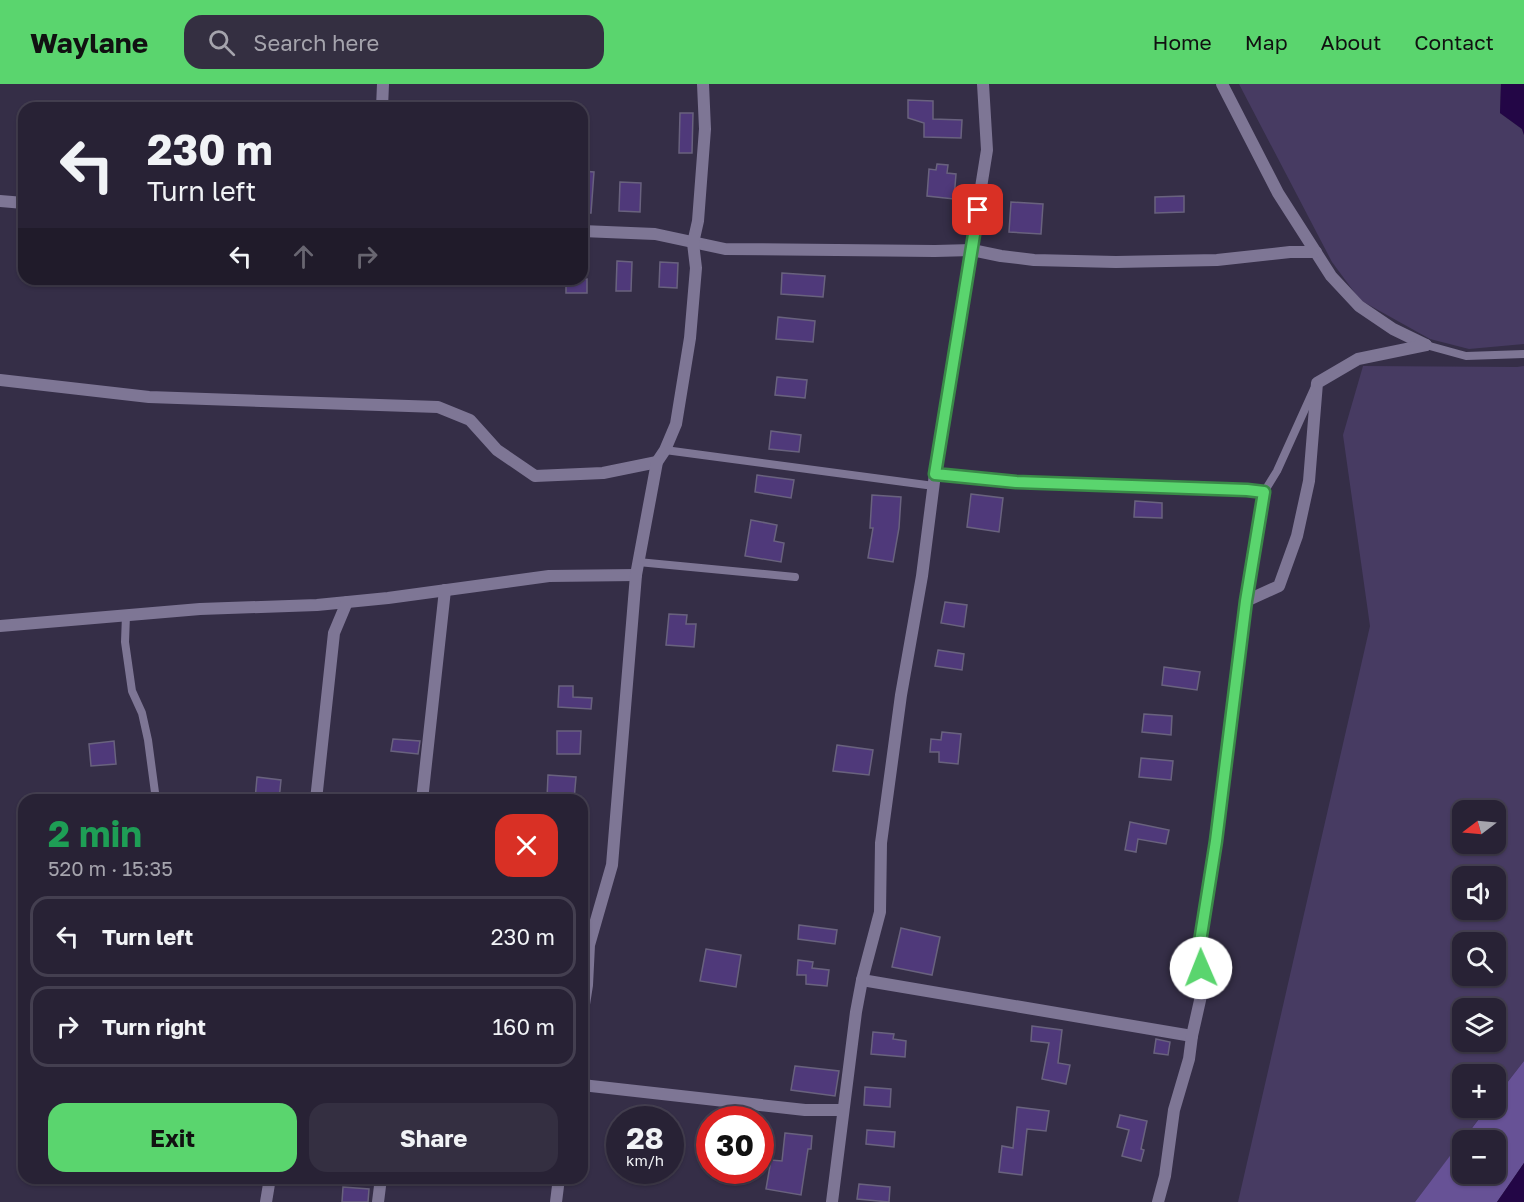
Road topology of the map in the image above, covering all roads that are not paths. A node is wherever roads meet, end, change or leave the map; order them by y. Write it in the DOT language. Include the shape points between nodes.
graph roads {
  1 [pos="383,84"];
  2 [pos="703,84"];
  3 [pos="983,84"];
  4 [pos="1222,84"];
  5 [pos="382,102"];
  6 [pos="0,201"];
  7 [pos="18,202"];
  8 [pos="588,231"];
  9 [pos="693,243"];
  10 [pos="972,250"];
  11 [pos="1316,252"];
  12 [pos="1426,345"];
  13 [pos="1524,354"];
  14 [pos="0,380"];
  15 [pos="1317,383"];
  16 [pos="664,450"];
  17 [pos="657,462"];
  18 [pos="934,480"];
  19 [pos="1264,492"];
  20 [pos="638,562"];
  21 [pos="636,575"];
  22 [pos="795,577"];
  23 [pos="445,590"];
  24 [pos="1246,601"];
  25 [pos="346,602"];
  26 [pos="126,615"];
  27 [pos="0,626"];
  28 [pos="155,794"];
  29 [pos="317,794"];
  30 [pos="423,794"];
  31 [pos="588,972"];
  32 [pos="862,980"];
  33 [pos="1192,1036"];
  34 [pos="588,1086"];
  35 [pos="843,1110"];
  36 [pos="269,1184"];
  37 [pos="380,1184"];
  38 [pos="558,1184"];
  39 [pos="266,1202"];
  40 [pos="378,1202"];
  41 [pos="556,1202"];
  42 [pos="832,1202"];
  43 [pos="1158,1202"];
  1 -- 5 [label="street"];
  2 -- 9 [label="street" via="705,129"];
  3 -- 10 [label="street" via="987,150"];
  4 -- 11 [label="street" via="1278,193"];
  6 -- 7 [label="street"];
  8 -- 9 [label="street" via="655,234"];
  9 -- 10 [label="street" via="725,249"];
  9 -- 16 [label="street" via="696,268 690,338 676,424"];
  10 -- 11 [label="street" via="1034,260 1116,262 1217,260"];
  10 -- 18 [label="street"];
  11 -- 12 [label="street" via="1331,276 1359,306"];
  12 -- 13 [label="lane" via="1466,357"];
  12 -- 15 [label="street" via="1358,359"];
  14 -- 17 [label="street" via="149,397 438,407 470,420 497,450 535,476 603,473"];
  15 -- 19 [label="lane"];
  15 -- 24 [label="street" via="1309,481 1297,536 1279,586"];
  16 -- 17 [label="street"];
  16 -- 18 [label="lane"];
  17 -- 20 [label="street"];
  18 -- 19 [label="lane"];
  18 -- 32 [label="street" via="881,843 880,912"];
  19 -- 24 [label="lane"];
  20 -- 21 [label="street"];
  20 -- 22 [label="lane"];
  21 -- 23 [label="street" via="549,576"];
  21 -- 31 [label="street" via="612,865 590,945"];
  23 -- 25 [label="street"];
  23 -- 30 [label="street"];
  24 -- 33 [label="street" via="1199,948 1203,987"];
  25 -- 26 [label="street"];
  25 -- 29 [label="street" via="334,633"];
  26 -- 27 [label="street"];
  26 -- 28 [label="lane" via="125,642 132,691 142,713"];
  32 -- 33 [label="street"];
  32 -- 35 [label="street"];
  33 -- 43 [label="street" via="1173,1110"];
  34 -- 35 [label="street" via="806,1110"];
  35 -- 42 [label="street"];
  36 -- 39 [label="street"];
  37 -- 40 [label="street"];
  38 -- 41 [label="street"];
}
